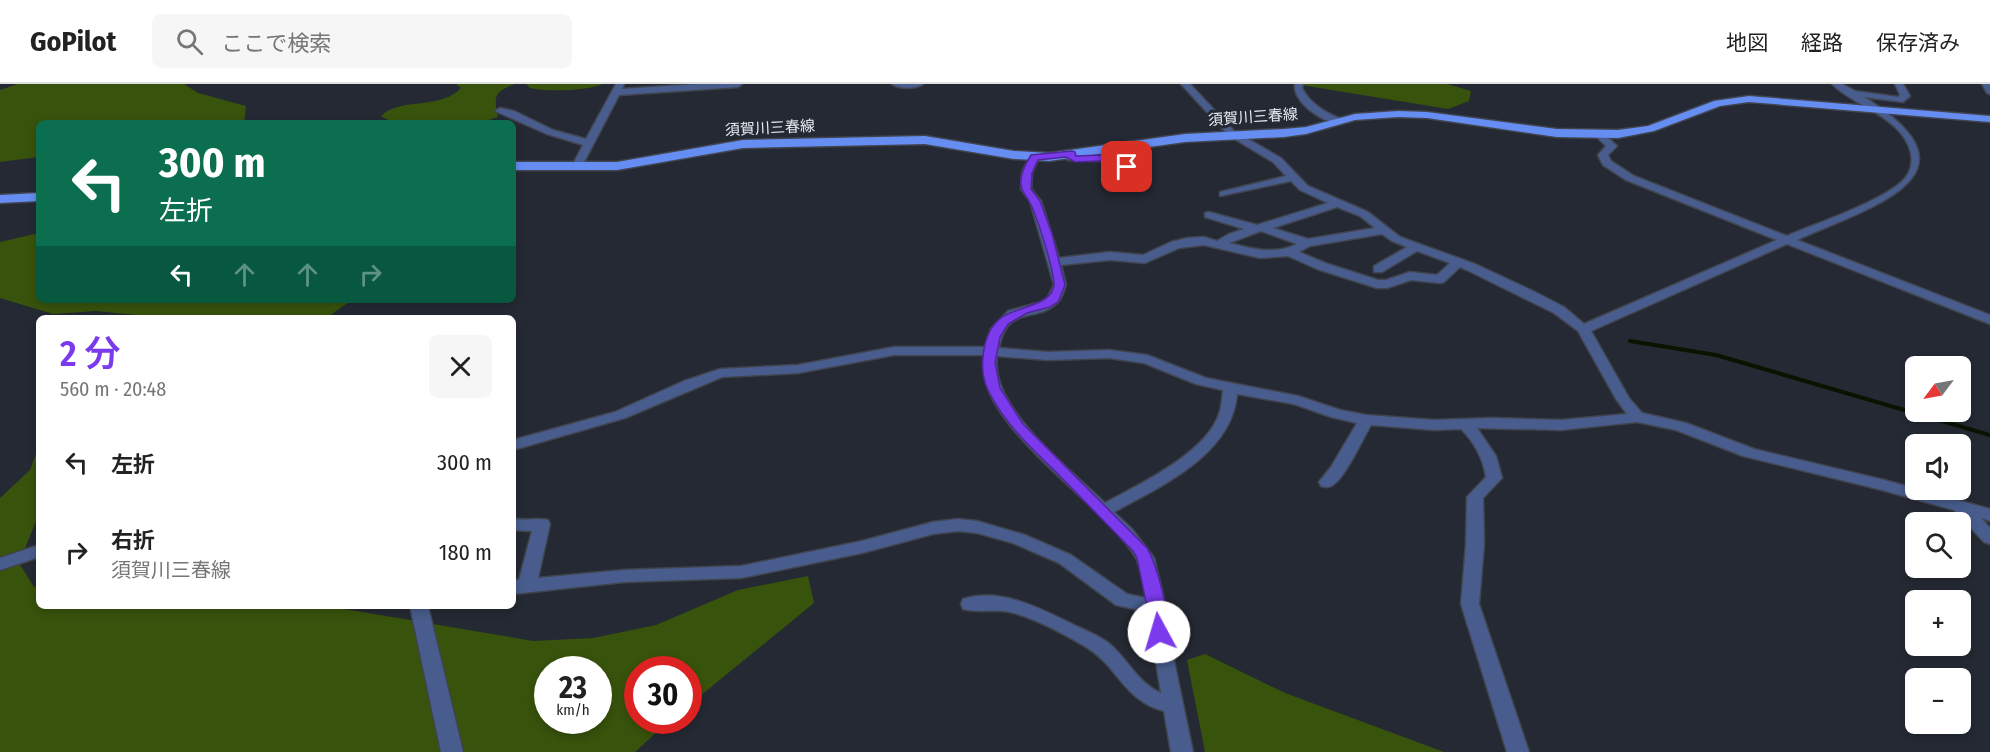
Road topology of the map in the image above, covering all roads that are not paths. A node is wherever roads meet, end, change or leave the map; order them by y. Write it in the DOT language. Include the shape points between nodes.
graph roads {
  1 [pos="738,84"];
  2 [pos="896,84"];
  3 [pos="919,84"];
  4 [pos="1185,84"];
  5 [pos="1299,84"];
  6 [pos="1836,84"];
  7 [pos="1899,84"];
  8 [pos="1986,84"];
  9 [pos="618,88"];
  10 [pos="1990,91"];
  11 [pos="1849,93"];
  12 [pos="1878,110"];
  13 [pos="500,111"];
  14 [pos="1990,119"];
  15 [pos="1338,121"];
  16 [pos="1599,135"];
  17 [pos="1236,136"];
  18 [pos="588,143"];
  19 [pos="1072,154"];
  20 [pos="1034,157"];
  21 [pos="516,166"];
  22 [pos="578,166"];
  23 [pos="1133,172"];
  24 [pos="1293,177"];
  25 [pos="1224,194"];
  26 [pos="36,197"];
  27 [pos="0,199"];
  28 [pos="1336,203"];
  29 [pos="1209,215"];
  30 [pos="1260,228"];
  31 [pos="1382,230"];
  32 [pos="1787,240"];
  33 [pos="1306,243"];
  34 [pos="1220,244"];
  35 [pos="1416,247"];
  36 [pos="1290,252"];
  37 [pos="1052,262"];
  38 [pos="1458,262"];
  39 [pos="1378,269"];
  40 [pos="1990,320"];
  41 [pos="1583,329"];
  42 [pos="992,350"];
  43 [pos="1230,388"];
  44 [pos="1637,417"];
  45 [pos="1366,420"];
  46 [pos="1465,424"];
  47 [pos="516,444"];
  48 [pos="1327,482"];
  49 [pos="1959,506"];
  50 [pos="1103,511"];
  51 [pos="1990,515"];
  52 [pos="516,525"];
  53 [pos="1990,538"];
  54 [pos="36,552"];
  55 [pos="0,564"];
  56 [pos="520,586"];
  57 [pos="970,604"];
  58 [pos="1157,607"];
  59 [pos="420,609"];
  60 [pos="1173,705"];
  61 [pos="452,752"];
  62 [pos="1182,752"];
  63 [pos="1518,752"];
  1 -- 9 [label="street"];
  2 -- 3 [label="street"];
  4 -- 17 [label="street"];
  5 -- 15 [label="street" via="1302,97"];
  6 -- 11 [label="street"];
  7 -- 11 [label="street" via="1905,96 1900,100"];
  8 -- 10 [label="street"];
  9 -- 18 [label="street"];
  11 -- 12 [label="street"];
  12 -- 14 [label="main road, 須賀川三春線"];
  12 -- 16 [label="main road, 須賀川三春線" via="1738,100 1718,103 1650,129"];
  12 -- 32 [label="street" via="1912,141 1917,156 1910,178 1887,195"];
  13 -- 18 [label="street"];
  15 -- 16 [label="main road, 須賀川三春線" via="1382,114 1427,115"];
  15 -- 17 [label="main road, 須賀川三春線" via="1284,133"];
  16 -- 32 [label="street" via="1612,146 1603,155 1607,163 1630,178"];
  17 -- 19 [label="main road, 須賀川三春線" via="1177,139"];
  17 -- 24 [label="street" via="1277,160"];
  18 -- 22 [label="street"];
  19 -- 20 [label="main road, 須賀川三春線"];
  19 -- 23 [label="street" via="1075,159 1093,157 1116,162"];
  20 -- 22 [label="main road, 須賀川三春線" via="925,140 807,142 743,144 629,165"];
  20 -- 37 [label="street" via="1026,189 1035,201"];
  21 -- 22 [label="main road, 須賀川三春線"];
  24 -- 25 [label="street"];
  24 -- 28 [label="street" via="1304,188"];
  26 -- 27 [label="main road"];
  28 -- 30 [label="street"];
  28 -- 31 [label="street" via="1364,214"];
  29 -- 30 [label="street"];
  30 -- 33 [label="street"];
  30 -- 34 [label="street"];
  31 -- 33 [label="street"];
  31 -- 35 [label="street"];
  32 -- 40 [label="street"];
  32 -- 41 [label="street"];
  33 -- 36 [label="street"];
  34 -- 36 [label="street" via="1260,254"];
  34 -- 37 [label="street" via="1187,242 1145,259 1110,256"];
  35 -- 38 [label="street"];
  35 -- 39 [label="street"];
  36 -- 38 [label="street" via="1377,284 1410,276 1440,279"];
  37 -- 42 [label="street" via="1060,285 1054,299 1008,318 994,337"];
  38 -- 41 [label="street" via="1559,310"];
  41 -- 44 [label="street"];
  42 -- 43 [label="street" via="1048,356 1124,355 1147,359 1188,377"];
  42 -- 47 [label="street" via="894,351 798,369 720,373 620,415"];
  42 -- 50 [label="street" via="990,375 1003,404 1026,435"];
  43 -- 45 [label="street" via="1270,394"];
  43 -- 50 [label="street" via="1226,415 1203,445 1172,471"];
  44 -- 46 [label="street" via="1561,425"];
  44 -- 49 [label="street" via="1675,424 1749,453"];
  45 -- 46 [label="street"];
  45 -- 48 [label="street"];
  46 -- 63 [label="street" via="1494,468 1494,478 1475,497 1470,604"];
  49 -- 51 [label="street"];
  49 -- 53 [label="street"];
  50 -- 58 [label="street" via="1142,553"];
  52 -- 56 [label="street" via="542,524"];
  54 -- 55 [label="street"];
  56 -- 58 [label="street" via="624,576 741,572 958,525 1019,539 1065,559 1122,600"];
  57 -- 60 [label="street" via="987,602 1034,611 1095,643 1138,690 1156,702"];
  58 -- 60 [label="street"];
  59 -- 61 [label="street"];
  60 -- 62 [label="street"];
}
